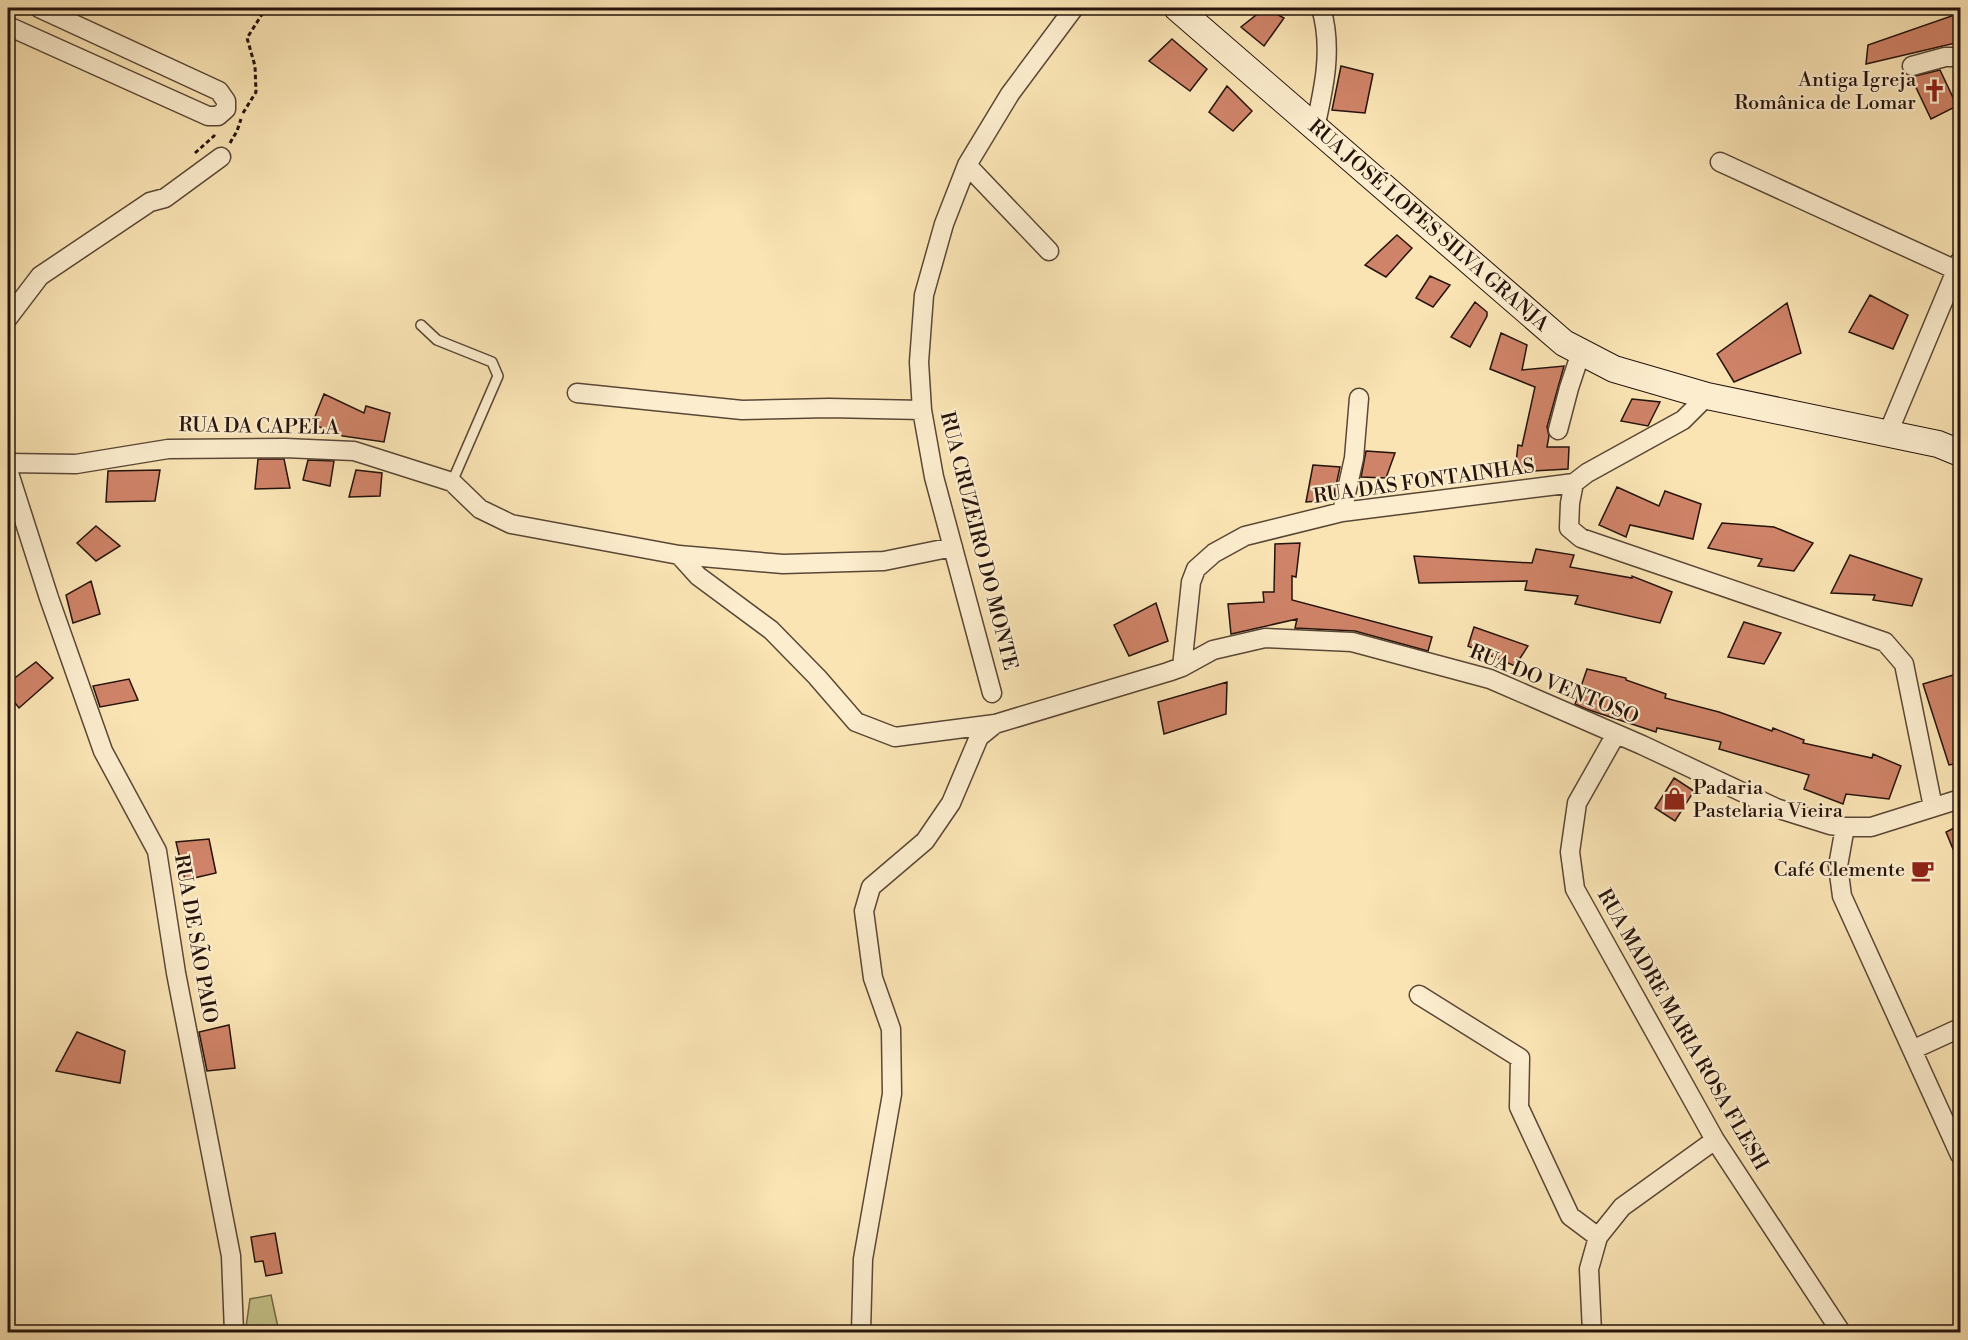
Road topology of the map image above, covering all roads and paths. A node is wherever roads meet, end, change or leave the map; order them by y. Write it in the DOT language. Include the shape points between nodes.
graph roads {
  1 [pos="39,8"];
  2 [pos="266,8"];
  3 [pos="1074,8"];
  4 [pos="1177,8"];
  5 [pos="1321,8"];
  6 [pos="8,26"];
  7 [pos="86,29"];
  8 [pos="75,56"];
  9 [pos="1960,57"];
  10 [pos="1912,66"];
  11 [pos="1315,128"];
  12 [pos="221,157"];
  13 [pos="1720,162"];
  14 [pos="967,165"];
  15 [pos="1048,251"];
  16 [pos="1958,265"];
  17 [pos="8,318"];
  18 [pos="421,325"];
  19 [pos="1581,352"];
  20 [pos="576,393"];
  21 [pos="1707,396"];
  22 [pos="1359,398"];
  23 [pos="922,410"];
  24 [pos="1558,430"];
  25 [pos="1888,433"];
  26 [pos="1960,453"];
  27 [pos="8,463"];
  28 [pos="8,470"];
  29 [pos="452,482"];
  30 [pos="1574,483"];
  31 [pos="1342,512"];
  32 [pos="953,547"];
  33 [pos="679,555"];
  34 [pos="1182,667"];
  35 [pos="992,693"];
  36 [pos="995,724"];
  37 [pos="1616,734"];
  38 [pos="1960,799"];
  39 [pos="1933,807"];
  40 [pos="1845,827"];
  41 [pos="1419,994"];
  42 [pos="1960,1028"];
  43 [pos="1912,1050"];
  44 [pos="1715,1140"];
  45 [pos="1960,1155"];
  46 [pos="1598,1238"];
  47 [pos="234,1332"];
  48 [pos="861,1332"];
  49 [pos="1592,1332"];
  50 [pos="1841,1332"];
  1 -- 7 [label="street"];
  2 -- 12 [label="path" via="247,38 255,66 256,92"];
  3 -- 14 [label="street, RUA CRUZEIRO DO MONTE" via="1010,94"];
  4 -- 11 [label="main road, RUA JOSÉ LOPES SILVA GRANJA"];
  5 -- 11 [label="street" via="1326,25 1327,75"];
  6 -- 8 [label="street"];
  7 -- 8 [label="street"];
  7 -- 8 [label="street" via="219,91 226,109 219,116 208,116"];
  9 -- 10 [label="street"];
  11 -- 19 [label="main road, RUA JOSÉ LOPES SILVA GRANJA" via="1563,343"];
  12 -- 17 [label="street" via="165,198 150,202 40,276"];
  13 -- 16 [label="street"];
  14 -- 15 [label="street"];
  14 -- 23 [label="street, RUA CRUZEIRO DO MONTE" via="944,224 924,295 919,362"];
  16 -- 25 [label="street"];
  18 -- 29 [label="lane" via="437,340 492,362 498,376"];
  19 -- 21 [label="main road, RUA JOSÉ LOPES SILVA GRANJA" via="1614,369"];
  19 -- 24 [label="street"];
  20 -- 23 [label="street" via="742,410"];
  21 -- 25 [label="main road, RUA JOSÉ LOPES SILVA GRANJA"];
  21 -- 30 [label="street, RUA DAS FONTAINHAS" via="1683,420"];
  22 -- 31 [label="street" via="1354,458"];
  23 -- 32 [label="street, RUA CRUZEIRO DO MONTE" via="934,477"];
  25 -- 26 [label="main road, RUA JOSÉ LOPES SILVA GRANJA"];
  27 -- 29 [label="street, RUA DA CAPELA" via="75,464 168,449 285,448 354,451"];
  28 -- 47 [label="street, RUA DE SÃO PAIO" via="103,751 157,851 176,973 231,1256"];
  29 -- 33 [label="street, RUA DA CAPELA" via="480,509 511,524"];
  30 -- 31 [label="street, RUA DAS FONTAINHAS"];
  30 -- 39 [label="street" via="1569,528 1581,538 1885,642 1904,664"];
  31 -- 34 [label="street, RUA DAS FONTAINHAS" via="1245,537 1214,554 1197,569 1191,582"];
  32 -- 33 [label="street, RUA DA CAPELA" via="884,561 783,564"];
  32 -- 35 [label="street, RUA CRUZEIRO DO MONTE"];
  33 -- 36 [label="street" via="698,576 771,630 856,722 895,737"];
  34 -- 36 [label="street, RUA DO VENTOSO"];
  34 -- 37 [label="street, RUA DO VENTOSO" via="1213,650 1265,638 1352,642 1490,679"];
  36 -- 48 [label="street" via="979,737 951,803 925,842 871,887 864,910 873,978 891,1029 892,1094 863,1259"];
  37 -- 40 [label="street, RUA DO VENTOSO" via="1776,808"];
  37 -- 44 [label="street, RUA MADRE MARIA ROSA FLESH" via="1577,803 1570,852 1575,889"];
  38 -- 39 [label="street, RUA DO VENTOSO"];
  39 -- 40 [label="street, RUA DO VENTOSO" via="1871,827"];
  40 -- 43 [label="street" via="1838,866 1842,896"];
  41 -- 46 [label="street" via="1520,1058 1519,1107 1570,1216"];
  42 -- 43 [label="street"];
  43 -- 45 [label="street"];
  44 -- 46 [label="street" via="1622,1208"];
  44 -- 50 [label="street, RUA MADRE MARIA ROSA FLESH"];
  46 -- 49 [label="street" via="1589,1269"];
}
